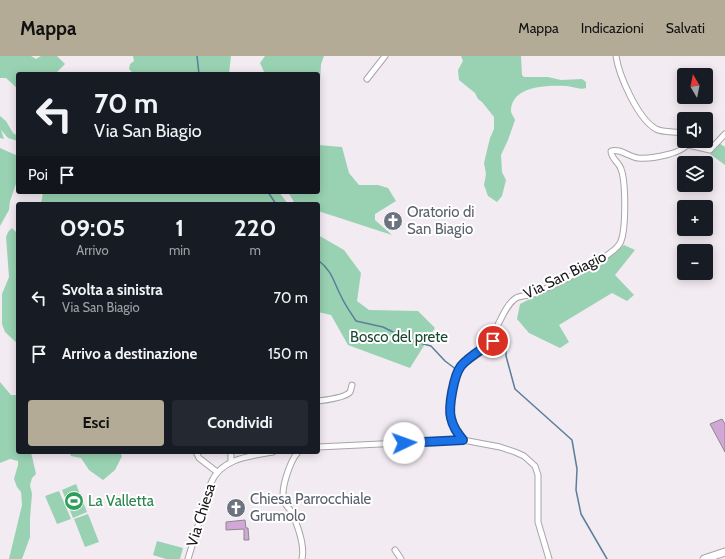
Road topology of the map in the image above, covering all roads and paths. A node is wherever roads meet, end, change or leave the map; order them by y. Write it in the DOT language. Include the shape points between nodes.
graph roads {
  1 [pos="385,56"];
  2 [pos="616,56"];
  3 [pos="367,79"];
  4 [pos="677,132"];
  5 [pos="725,134"];
  6 [pos="713,147"];
  7 [pos="685,148"];
  8 [pos="352,385"];
  9 [pos="320,401"];
  10 [pos="463,440"];
  11 [pos="320,447"];
  12 [pos="197,454"];
  13 [pos="231,454"];
  14 [pos="265,454"];
  15 [pos="296,454"];
  16 [pos="231,462"];
  17 [pos="217,472"];
  18 [pos="396,550"];
  19 [pos="725,552"];
  20 [pos="188,559"];
  21 [pos="302,559"];
  22 [pos="401,559"];
  23 [pos="549,559"];
  24 [pos="704,559"];
  1 -- 3 [label="street"];
  2 -- 4 [label="street" via="629,94 648,121 658,130"];
  5 -- 6 [label="street"];
  7 -- 10 [label="street, Via San Biagio" via="646,158 611,151 625,181 621,243 600,261 533,294 516,298 510,305 491,336 493,341 462,365 456,376 450,416 454,429"];
  8 -- 9 [label="street" via="350,392 345,395"];
  10 -- 11 [label="street"];
  10 -- 23 [label="street" via="515,452 535,466 538,475 538,522"];
  12 -- 17 [label="street, Via Chiesa"];
  13 -- 16 [label="street"];
  14 -- 16 [label="street, Via Chiesa"];
  15 -- 21 [label="street" via="284,486 284,502 294,517 301,542"];
  16 -- 17 [label="street, Via Chiesa"];
  17 -- 20 [label="street, Via Chiesa" via="211,483"];
  18 -- 22 [label="street"];
  19 -- 24 [label="main road"];
}
